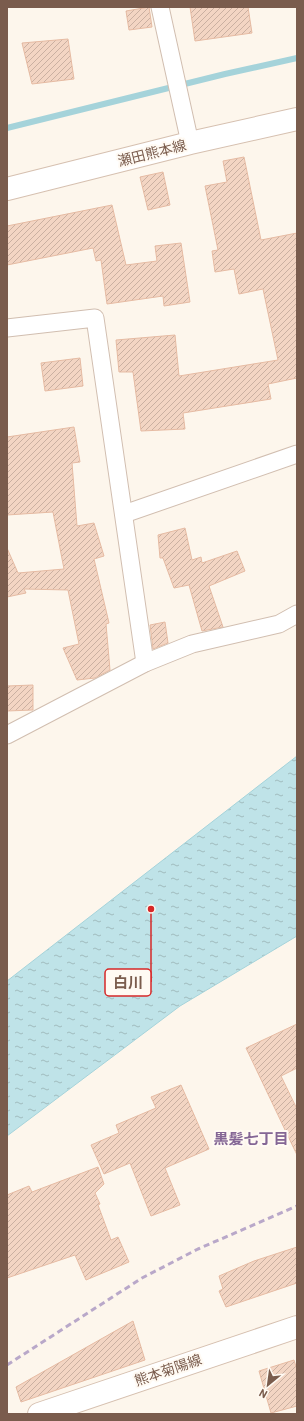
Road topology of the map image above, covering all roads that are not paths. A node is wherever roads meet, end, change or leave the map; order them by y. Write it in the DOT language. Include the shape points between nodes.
graph roads {
  1 [pos="160,7"];
  2 [pos="297,119"];
  3 [pos="190,143"];
  4 [pos="7,189"];
  5 [pos="7,328"];
  6 [pos="297,454"];
  7 [pos="124,514"];
  8 [pos="297,614"];
  9 [pos="145,663"];
  10 [pos="7,735"];
  11 [pos="297,1327"];
  12 [pos="39,1414"];
  1 -- 3 [label="street"];
  2 -- 3 [label="main road, 瀬田熊本線"];
  3 -- 4 [label="main road, 瀬田熊本線"];
  5 -- 7 [label="street" via="95,318"];
  6 -- 7 [label="street"];
  7 -- 9 [label="street"];
  8 -- 9 [label="street" via="279,624 192,644"];
  9 -- 10 [label="street"];
  11 -- 12 [label="main road, 熊本菊陽線"];
}
